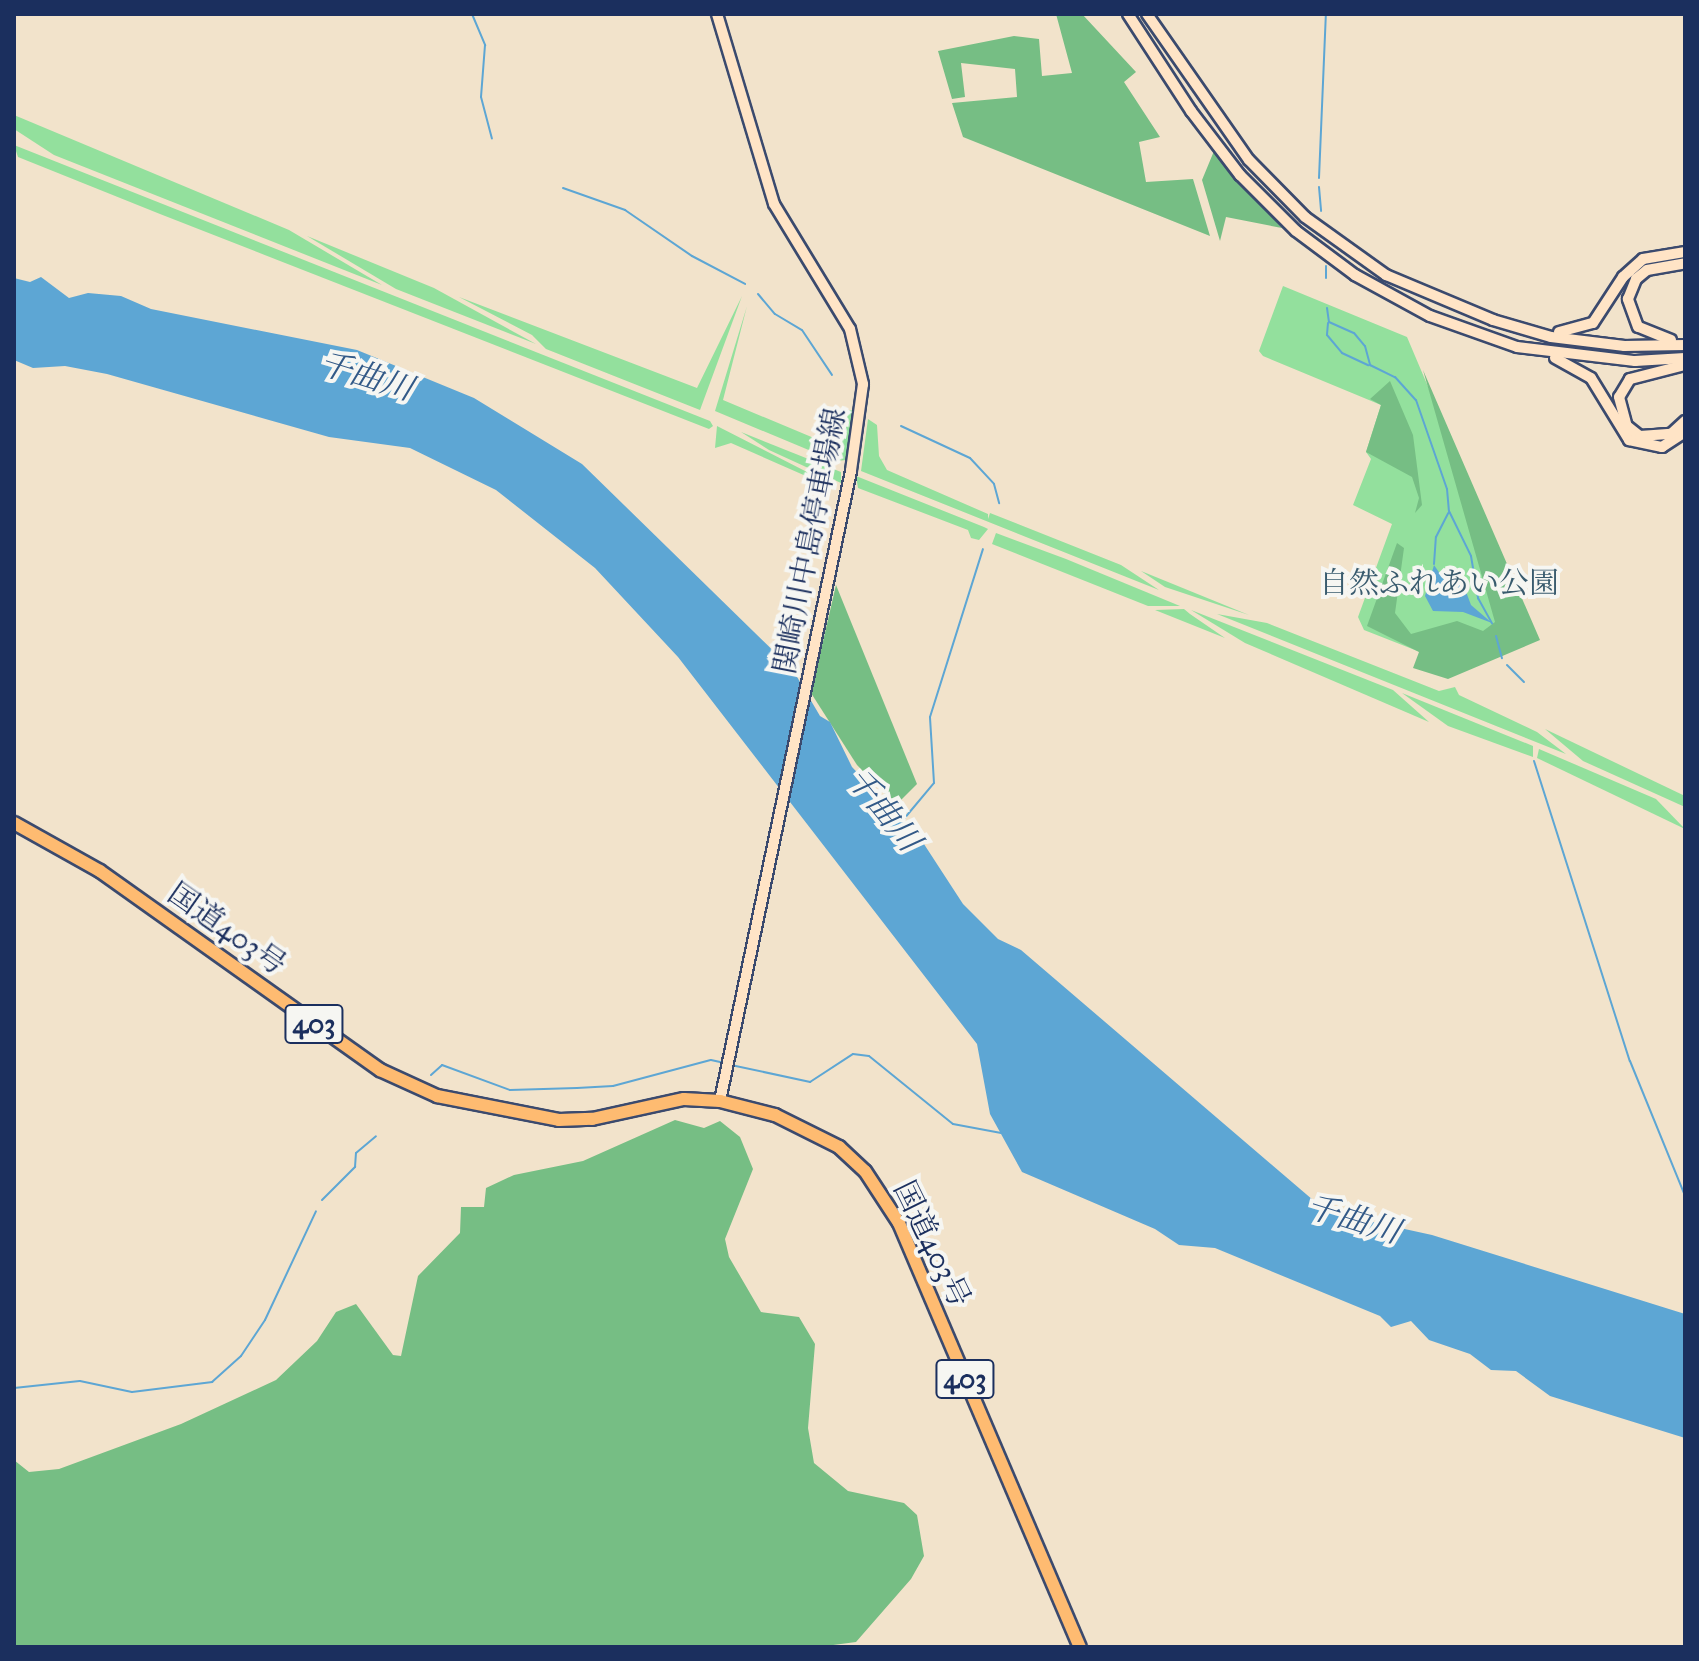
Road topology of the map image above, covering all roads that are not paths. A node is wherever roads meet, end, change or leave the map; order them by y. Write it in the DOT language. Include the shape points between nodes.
graph roads {
  1 [pos="717,14"];
  2 [pos="1128,14"];
  3 [pos="1147,14"];
  4 [pos="1685,252"];
  5 [pos="1685,263"];
  6 [pos="1525,329"];
  7 [pos="1685,343"];
  8 [pos="1517,347"];
  9 [pos="1685,358"];
  10 [pos="1685,365"];
  11 [pos="1685,421"];
  12 [pos="1685,432"];
  13 [pos="14,823"];
  14 [pos="721,1095"];
  15 [pos="1080,1647"];
  1 -- 14 [label="main road, 関崎川中島停車場線" via="774,204 850,329 863,371 849,478"];
  2 -- 8 [label="main road" via="1216,146 1304,238 1355,275 1430,316"];
  3 -- 6 [label="main road" via="1227,133 1305,217 1398,281"];
  4 -- 6 [label="main road" via="1643,259 1632,267 1601,315 1582,329"];
  5 -- 7 [label="main road" via="1647,270 1636,279 1628,299 1633,321 1648,335"];
  6 -- 7 [label="main road" via="1624,346"];
  8 -- 9 [label="main road" via="1635,361"];
  8 -- 12 [label="main road" via="1584,371 1620,431 1639,445 1662,447"];
  10 -- 11 [label="main road" via="1630,379 1619,397 1627,426 1640,436 1671,434"];
  13 -- 14 [label="highway, 国道403号 / 403" via="100,871 380,1070 437,1096 559,1120 592,1119"];
  14 -- 15 [label="highway, 国道403号 / 403" via="830,1141 877,1187 899,1223"];
}
